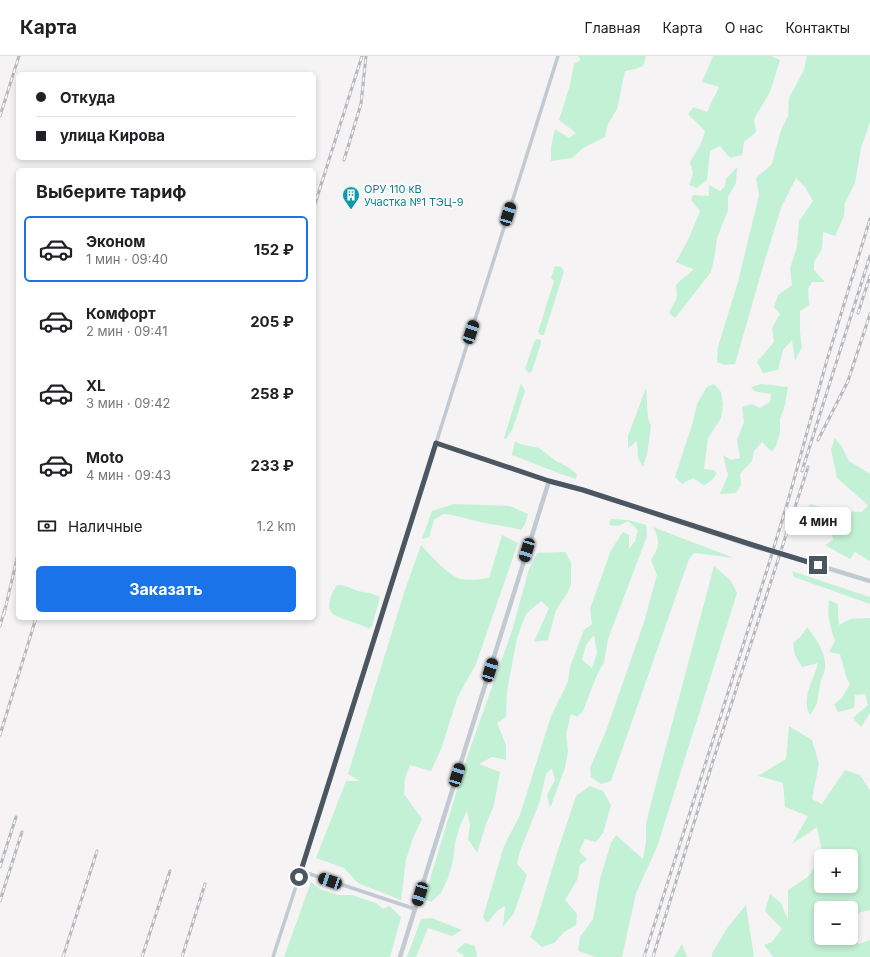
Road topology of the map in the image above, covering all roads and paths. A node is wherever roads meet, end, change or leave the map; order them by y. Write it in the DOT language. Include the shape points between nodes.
graph roads {
  1 [pos="558,56"];
  2 [pos="436,443"];
  3 [pos="549,481"];
  4 [pos="870,582"];
  5 [pos="301,871"];
  6 [pos="415,909"];
  7 [pos="272,957"];
  8 [pos="400,957"];
  1 -- 2 [label="street"];
  2 -- 3 [label="street"];
  2 -- 5 [label="street"];
  3 -- 4 [label="street, bridge"];
  3 -- 6 [label="street"];
  5 -- 6 [label="street"];
  5 -- 7 [label="street"];
  6 -- 8 [label="street"];
}
